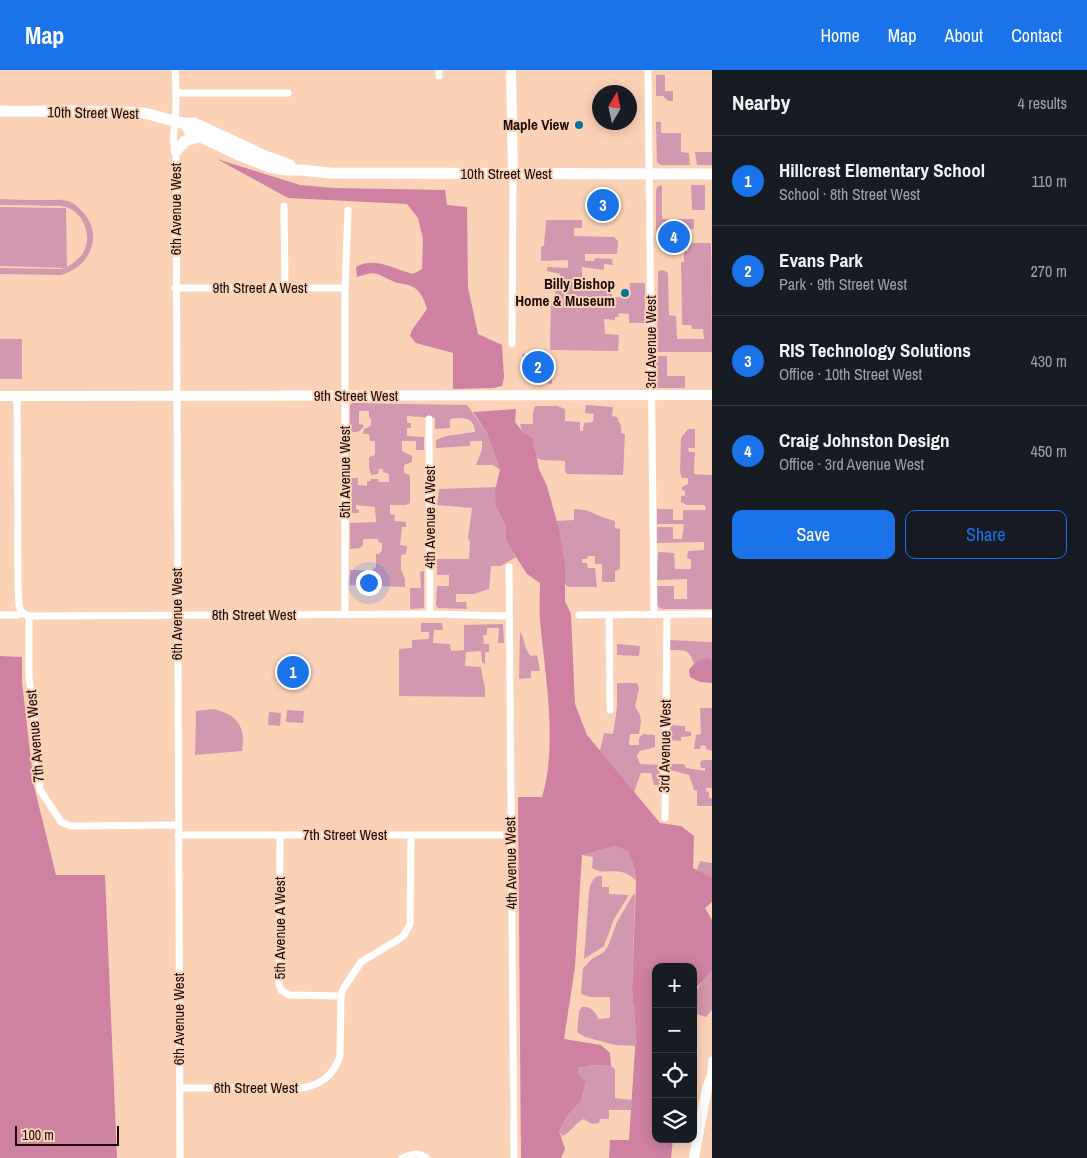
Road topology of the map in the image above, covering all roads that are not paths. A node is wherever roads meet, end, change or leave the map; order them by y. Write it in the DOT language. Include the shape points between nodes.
graph roads {
  1 [pos="176,70"];
  2 [pos="511,70"];
  3 [pos="648,70"];
  4 [pos="176,93"];
  5 [pos="288,93"];
  6 [pos="0,111"];
  7 [pos="180,122"];
  8 [pos="198,136"];
  9 [pos="176,152"];
  10 [pos="301,170"];
  11 [pos="512,174"];
  12 [pos="650,174"];
  13 [pos="712,174"];
  14 [pos="284,206"];
  15 [pos="348,210"];
  16 [pos="285,287"];
  17 [pos="175,288"];
  18 [pos="345,288"];
  19 [pos="512,344"];
  20 [pos="651,395"];
  21 [pos="712,395"];
  22 [pos="0,396"];
  23 [pos="17,396"];
  24 [pos="344,396"];
  25 [pos="177,397"];
  26 [pos="429,419"];
  27 [pos="509,567"];
  28 [pos="25,614"];
  29 [pos="345,614"];
  30 [pos="430,614"];
  31 [pos="654,614"];
  32 [pos="667,614"];
  33 [pos="712,614"];
  34 [pos="0,615"];
  35 [pos="177,615"];
  36 [pos="579,615"];
  37 [pos="609,615"];
  38 [pos="508,616"];
  39 [pos="610,710"];
  40 [pos="664,818"];
  41 [pos="178,825"];
  42 [pos="178,835"];
  43 [pos="280,835"];
  44 [pos="511,835"];
  45 [pos="411,836"];
  46 [pos="341,996"];
  47 [pos="712,1060"];
  48 [pos="711,1078"];
  49 [pos="180,1088"];
  50 [pos="425,1157"];
  51 [pos="180,1158"];
  52 [pos="402,1158"];
  53 [pos="514,1158"];
  54 [pos="694,1158"];
  1 -- 4 [label="street, 6th Avenue West"];
  2 -- 11 [label="street"];
  3 -- 12 [label="street, 3rd Avenue West"];
  4 -- 5 [label="street"];
  4 -- 7 [label="street, 6th Avenue West"];
  6 -- 7 [label="main road, 10th Street West" via="144,113"];
  7 -- 8 [label="main road, 10th Street West"];
  7 -- 9 [label="street, 6th Avenue West" via="173,136"];
  7 -- 10 [label="main road, 10th Street West" via="194,123"];
  8 -- 9 [label="main road" via="185,141"];
  8 -- 10 [label="main road, 10th Street West" via="255,162 285,170"];
  9 -- 17 [label="street, 6th Avenue West"];
  10 -- 11 [label="main road, 10th Street West"];
  11 -- 12 [label="main road, 10th Street West"];
  11 -- 19 [label="street"];
  12 -- 13 [label="main road, 10th Street West"];
  12 -- 20 [label="street, 3rd Avenue West"];
  14 -- 16 [label="street"];
  15 -- 18 [label="street, 5th Avenue West"];
  16 -- 17 [label="street, 9th Street A West"];
  16 -- 18 [label="street, 9th Street A West"];
  17 -- 25 [label="street, 6th Avenue West"];
  18 -- 24 [label="street, 5th Avenue West"];
  20 -- 21 [label="street, 9th Street West"];
  20 -- 24 [label="street, 9th Street West"];
  20 -- 31 [label="street, 3rd Avenue West"];
  22 -- 23 [label="street, 9th Street West"];
  23 -- 25 [label="street, 9th Street West"];
  23 -- 28 [label="street, 7th Avenue West" via="18,588 20,606"];
  24 -- 25 [label="street, 9th Street West"];
  24 -- 29 [label="street, 5th Avenue West"];
  25 -- 35 [label="street, 6th Avenue West"];
  26 -- 30 [label="street, 4th Avenue A West"];
  27 -- 38 [label="street, 4th Avenue West"];
  28 -- 34 [label="street, 8th Street West"];
  28 -- 35 [label="street, 8th Street West"];
  28 -- 41 [label="street, 7th Avenue West" via="40,790 61,822 71,826"];
  29 -- 30 [label="street, 8th Street West"];
  29 -- 35 [label="street, 8th Street West"];
  30 -- 38 [label="street, 8th Street West"];
  31 -- 32 [label="street"];
  31 -- 37 [label="street"];
  32 -- 33 [label="street"];
  32 -- 40 [label="street, 3rd Avenue West"];
  35 -- 41 [label="street, 6th Avenue West"];
  36 -- 37 [label="street"];
  37 -- 39 [label="street"];
  38 -- 44 [label="street, 4th Avenue West"];
  41 -- 42 [label="street, 6th Avenue West"];
  42 -- 43 [label="street, 7th Street West"];
  42 -- 49 [label="street, 6th Avenue West"];
  43 -- 45 [label="street, 7th Street West"];
  43 -- 46 [label="street, 5th Avenue A West" via="279,985 289,995"];
  44 -- 45 [label="street, 7th Street West"];
  44 -- 53 [label="street, 4th Avenue West"];
  45 -- 46 [label="street" via="411,918 408,930 361,962"];
  46 -- 49 [label="street, 6th Street West" via="338,1064 317,1084 302,1088"];
  47 -- 48 [label="street"];
  48 -- 54 [label="street"];
  49 -- 51 [label="street, 6th Avenue West"];
  50 -- 52 [label="street" via="412,1154"];
}
